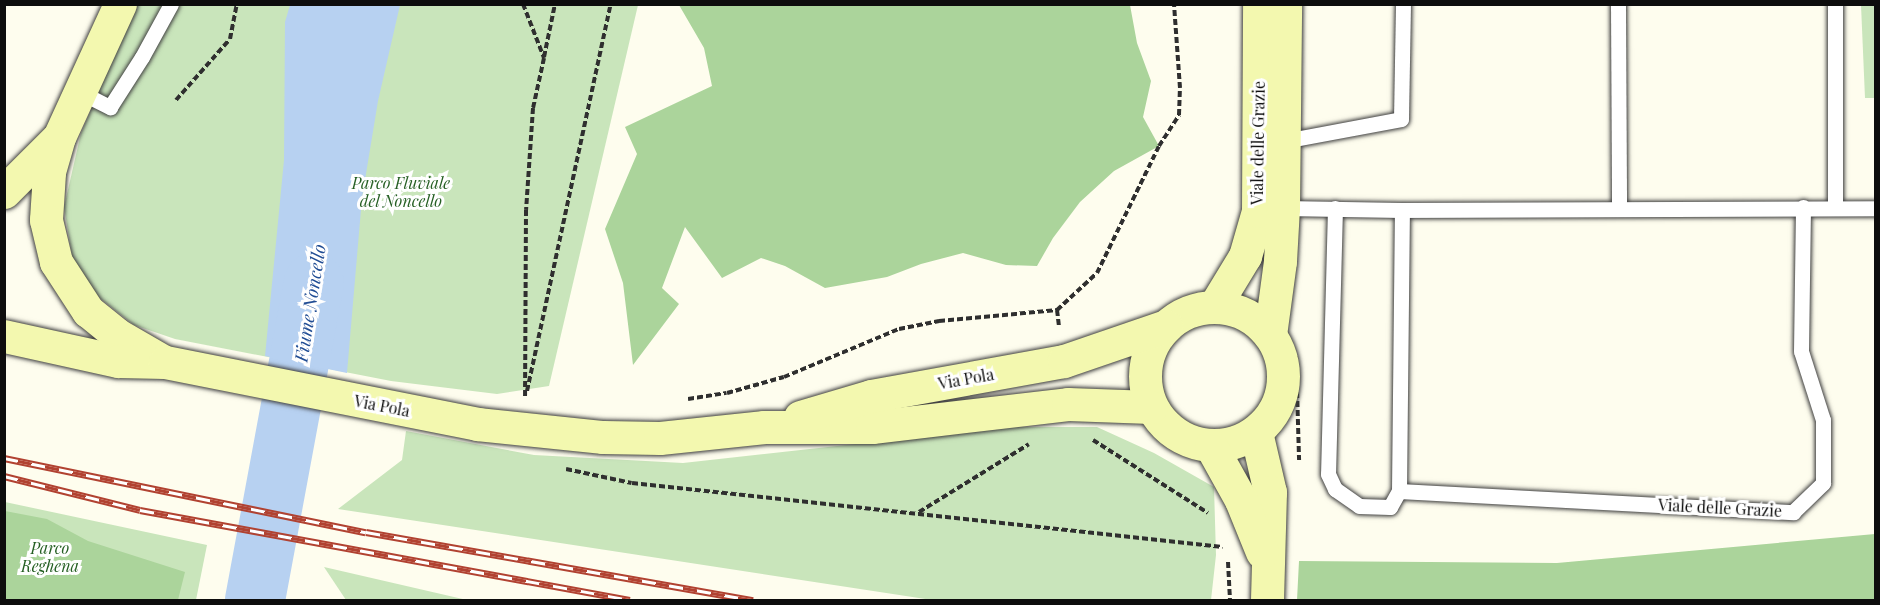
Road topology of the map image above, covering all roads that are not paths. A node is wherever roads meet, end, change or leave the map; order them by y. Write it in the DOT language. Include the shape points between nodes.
graph roads {
  1 [pos="120,4"];
  2 [pos="171,4"];
  3 [pos="1259,4"];
  4 [pos="1285,4"];
  5 [pos="1403,4"];
  6 [pos="1618,4"];
  7 [pos="1835,4"];
  8 [pos="80,92"];
  9 [pos="59,137"];
  10 [pos="1284,141"];
  11 [pos="4,192"];
  12 [pos="1619,207"];
  13 [pos="1803,207"];
  14 [pos="1284,208"];
  15 [pos="1335,208"];
  16 [pos="1835,208"];
  17 [pos="1875,208"];
  18 [pos="1402,210"];
  19 [pos="1214,306"];
  20 [pos="1166,326"];
  21 [pos="1270,335"];
  22 [pos="4,336"];
  23 [pos="165,362"];
  24 [pos="1151,407"];
  25 [pos="764,427"];
  26 [pos="1256,432"];
  27 [pos="1211,446"];
  28 [pos="1399,491"];
  29 [pos="1267,566"];
  30 [pos="1267,600"];
  1 -- 8 [label="main road"];
  2 -- 8 [label="lane" via="110,107"];
  3 -- 19 [label="main road, Viale delle Grazie" via="1258,211 1245,256"];
  4 -- 10 [label="main road, Viale delle Grazie"];
  5 -- 10 [label="lane, Viale delle Grazie" via="1401,119"];
  6 -- 12 [label="lane"];
  7 -- 16 [label="lane"];
  8 -- 9 [label="main road"];
  9 -- 11 [label="main road"];
  9 -- 23 [label="main road" via="49,173 46,220 56,262 88,311 116,334"];
  10 -- 14 [label="main road, Viale delle Grazie"];
  12 -- 13 [label="lane, Viale delle Grazie"];
  12 -- 18 [label="lane, Viale delle Grazie"];
  13 -- 16 [label="lane, Viale delle Grazie"];
  13 -- 28 [label="lane, Viale delle Grazie" via="1801,351 1823,420 1823,483 1792,512"];
  14 -- 15 [label="lane, Viale delle Grazie"];
  14 -- 21 [label="main road, Viale delle Grazie"];
  15 -- 18 [label="lane, Viale delle Grazie"];
  15 -- 28 [label="lane" via="1328,474 1335,489 1359,506 1390,507"];
  16 -- 17 [label="lane, Viale delle Grazie"];
  18 -- 28 [label="lane"];
  19 -- 20 [label="main road" via="1180,315"];
  19 -- 21 [label="main road" via="1236,310 1255,320"];
  20 -- 24 [label="main road" via="1153,343 1146,364 1145,386"];
  20 -- 25 [label="main road, Via Pola" via="1064,361 872,396"];
  21 -- 26 [label="main road" via="1280,354 1284,376 1271,416"];
  22 -- 23 [label="main road, Via Pola" via="118,361"];
  23 -- 25 [label="main road, Via Pola" via="477,424 603,437 660,438"];
  24 -- 25 [label="main road, Via Pola" via="1068,404 872,427"];
  24 -- 27 [label="main road" via="1176,435"];
  26 -- 27 [label="main road" via="1235,443"];
  26 -- 29 [label="main road" via="1270,492"];
  27 -- 29 [label="main road" via="1241,500"];
  29 -- 30 [label="main road"];
}
